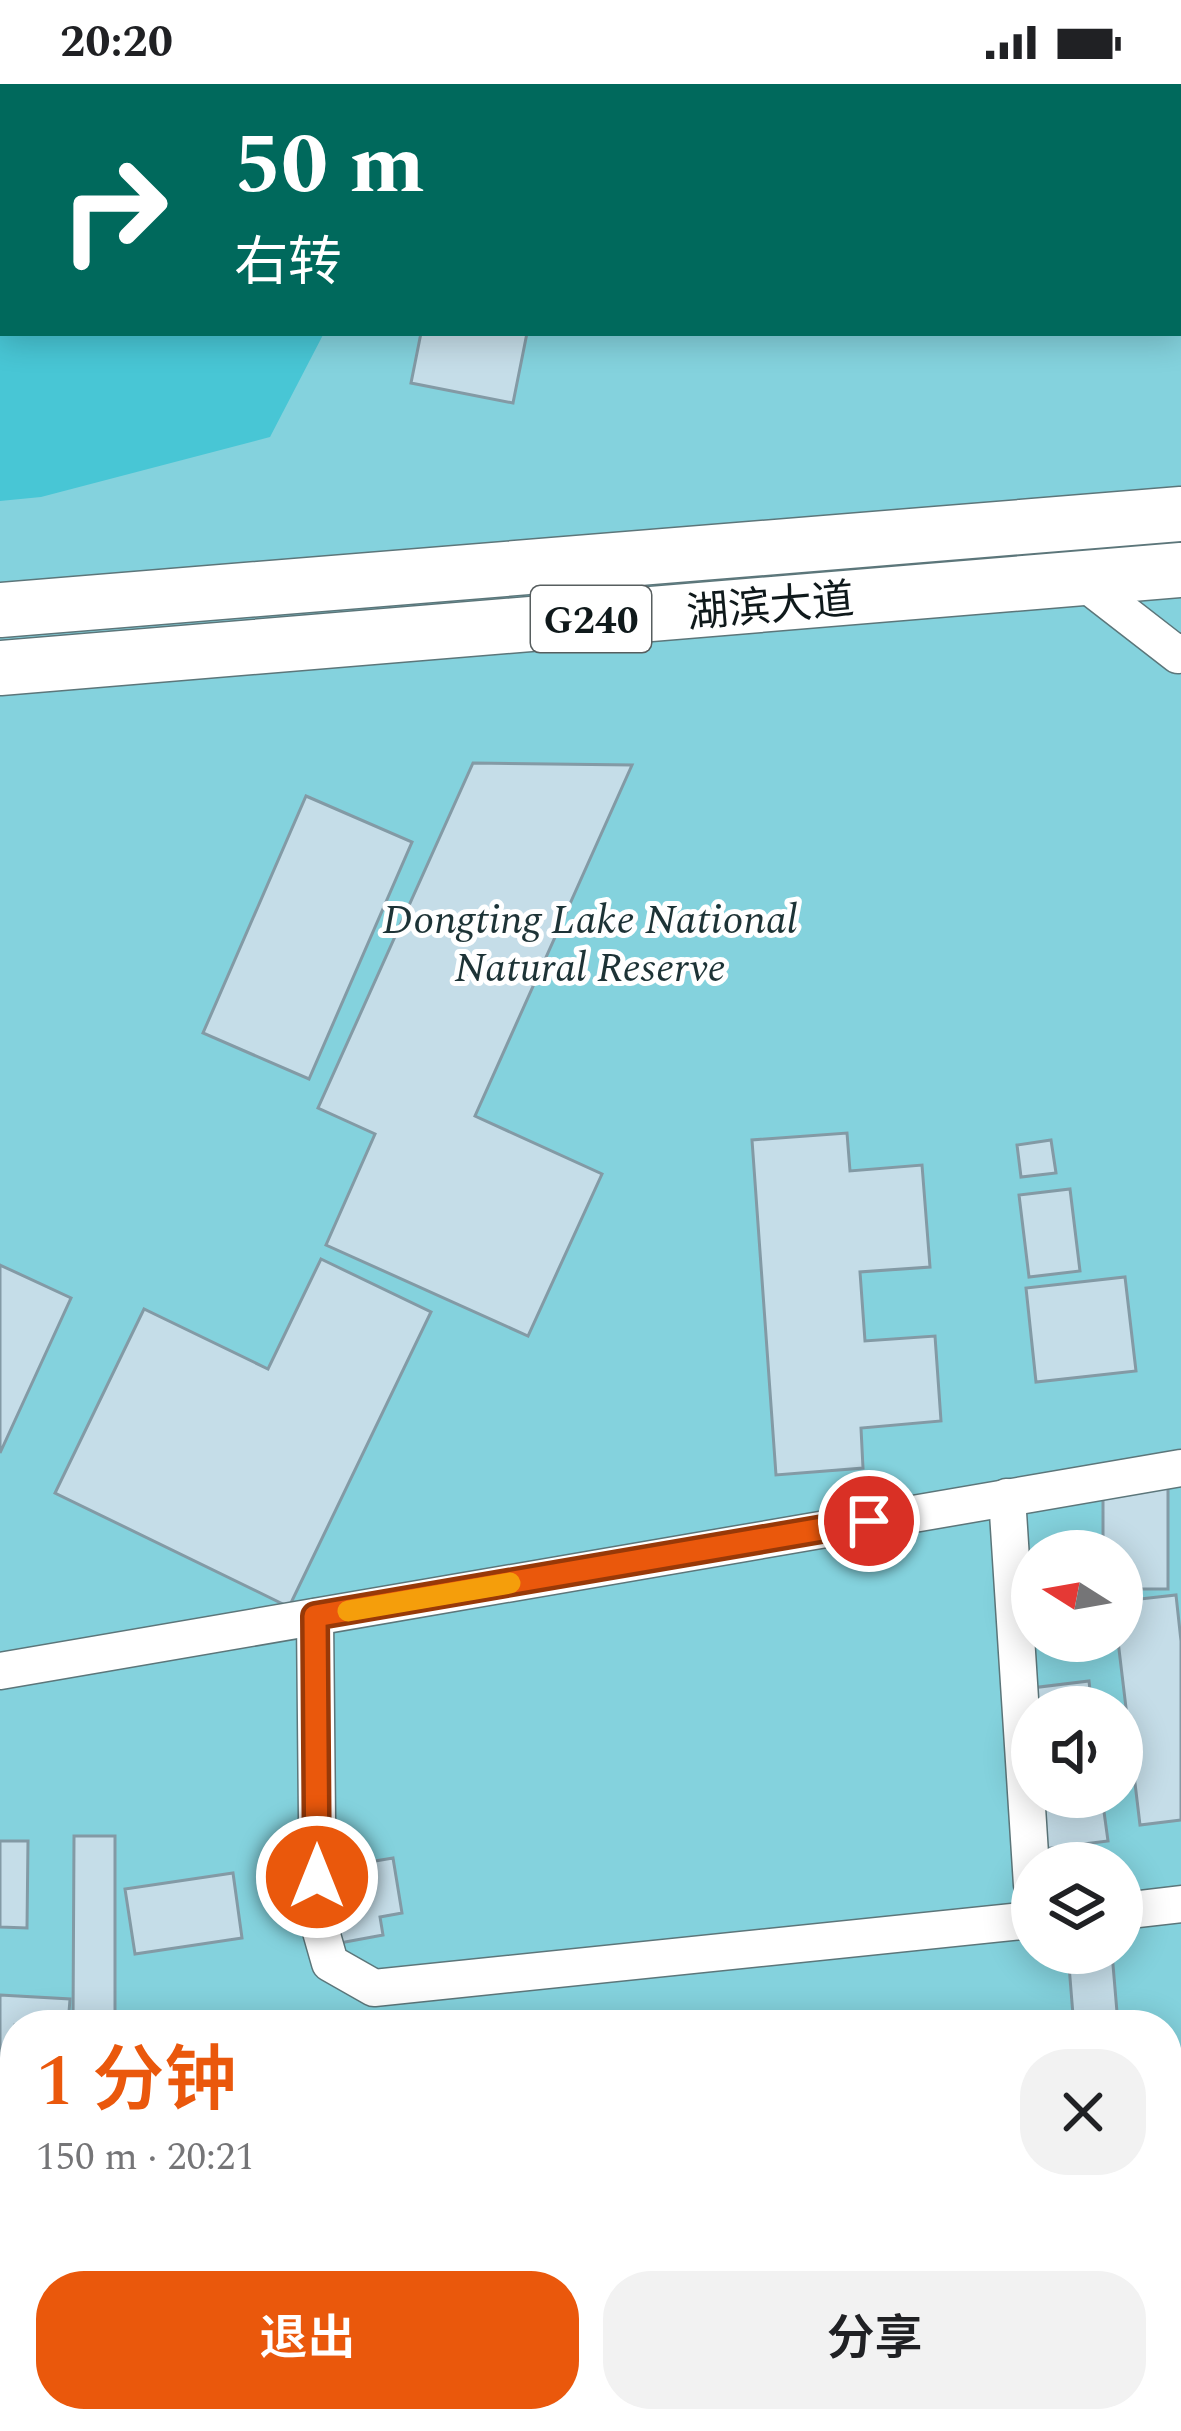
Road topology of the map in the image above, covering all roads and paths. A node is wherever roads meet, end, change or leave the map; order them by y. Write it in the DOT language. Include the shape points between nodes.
graph roads {
  1 [pos="1181,514"];
  2 [pos="1181,570"];
  3 [pos="1080,579"];
  4 [pos="0,610"];
  5 [pos="1180,664"];
  6 [pos="0,668"];
  7 [pos="1181,1468"];
  8 [pos="1007,1498"];
  9 [pos="315,1616"];
  10 [pos="0,1671"];
  11 [pos="1029,1842"];
  12 [pos="1181,1904"];
  13 [pos="1143,1909"];
  14 [pos="1011,1923"];
  1 -- 4 [label="highway, 湖滨大道 / G240"];
  2 -- 3 [label="highway, 湖滨大道 / G240"];
  3 -- 5 [label="street"];
  3 -- 6 [label="highway, 湖滨大道 / G240"];
  7 -- 8 [label="street"];
  8 -- 9 [label="street"];
  8 -- 11 [label="street"];
  9 -- 10 [label="street"];
  9 -- 14 [label="street" via="318,1921 330,1963 374,1988"];
  12 -- 13 [label="street"];
}
